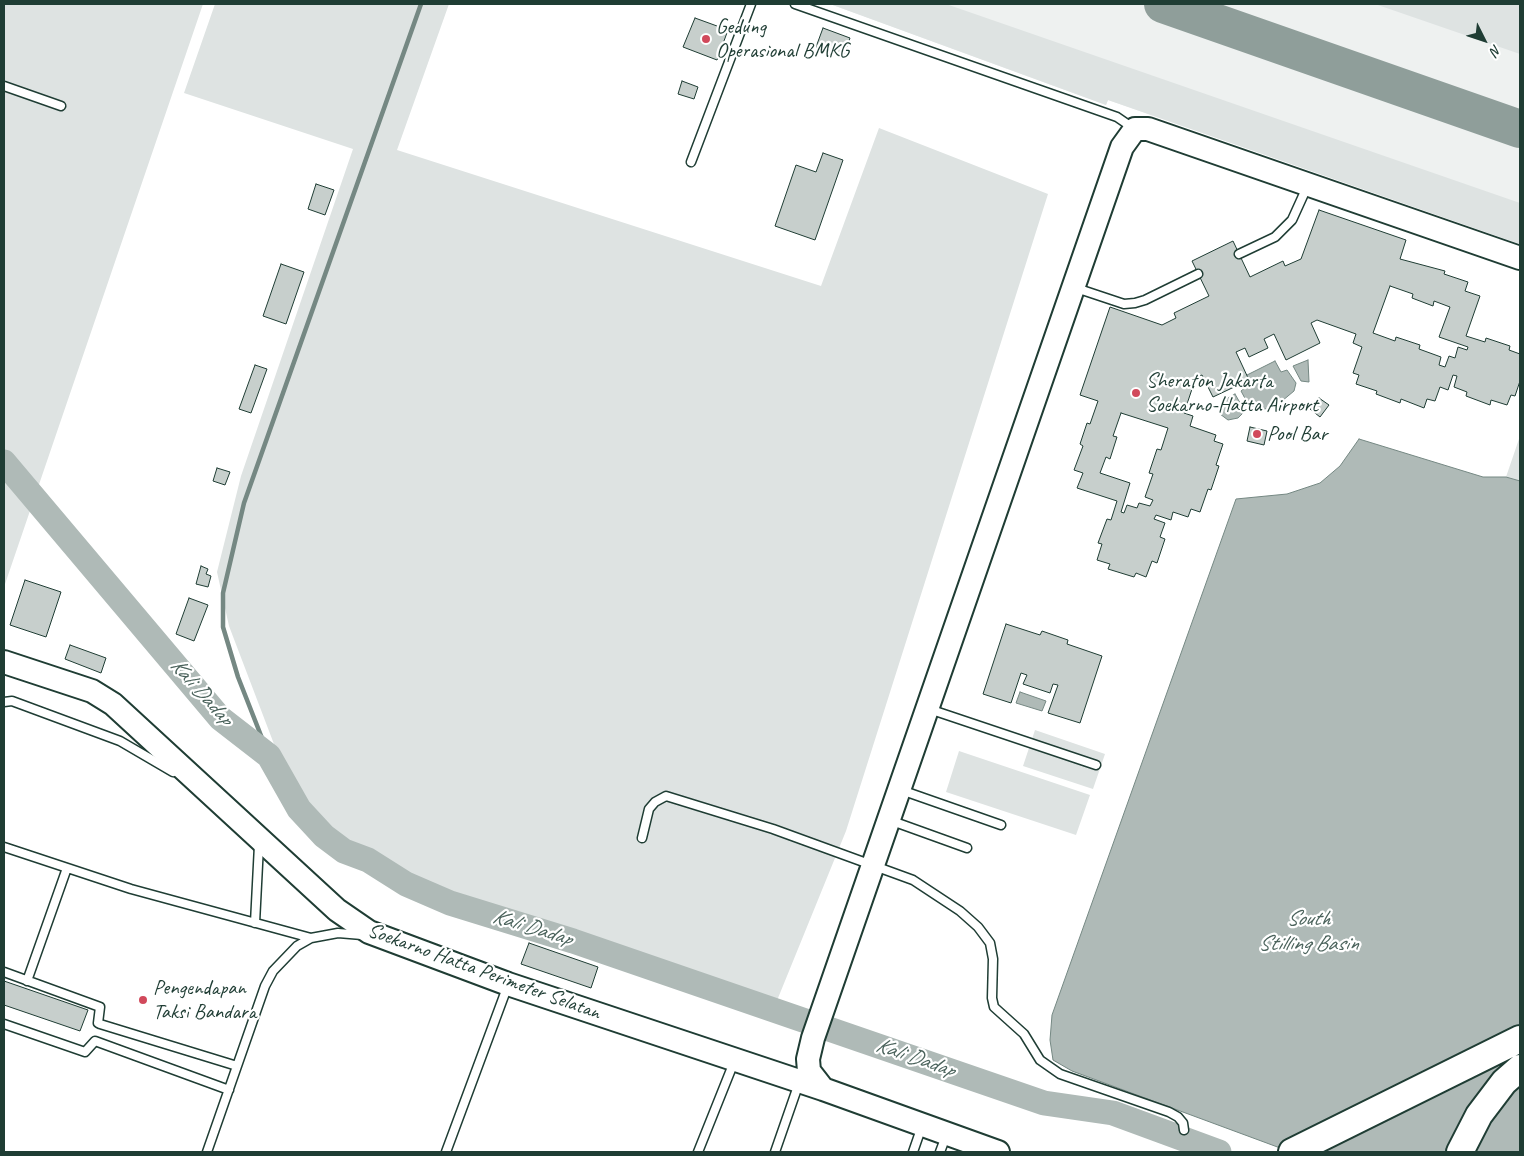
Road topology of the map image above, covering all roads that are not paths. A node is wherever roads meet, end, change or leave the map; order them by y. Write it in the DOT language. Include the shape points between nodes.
graph roads {
  1 [pos="751,4"];
  2 [pos="795,4"];
  3 [pos="4,86"];
  4 [pos="61,106"];
  5 [pos="1135,129"];
  6 [pos="691,162"];
  7 [pos="1308,184"];
  8 [pos="1239,254"];
  9 [pos="1520,258"];
  10 [pos="1198,274"];
  11 [pos="1074,288"];
  12 [pos="4,662"];
  13 [pos="4,702"];
  14 [pos="928,709"];
  15 [pos="1096,765"];
  16 [pos="899,789"];
  17 [pos="219,799"];
  18 [pos="890,820"];
  19 [pos="1001,825"];
  20 [pos="260,838"];
  21 [pos="642,838"];
  22 [pos="4,847"];
  23 [pos="968,848"];
  24 [pos="872,867"];
  25 [pos="66,868"];
  26 [pos="254,923"];
  27 [pos="311,938"];
  28 [pos="383,938"];
  29 [pos="4,972"];
  30 [pos="27,981"];
  31 [pos="508,984"];
  32 [pos="4,1024"];
  33 [pos="1520,1039"];
  34 [pos="735,1060"];
  35 [pos="237,1066"];
  36 [pos="1520,1068"];
  37 [pos="790,1079"];
  38 [pos="823,1089"];
  39 [pos="229,1090"];
  40 [pos="923,1124"];
  41 [pos="1184,1130"];
  42 [pos="944,1143"];
  43 [pos="207,1152"];
  44 [pos="446,1152"];
  45 [pos="698,1152"];
  46 [pos="775,1152"];
  47 [pos="913,1152"];
  48 [pos="998,1152"];
  49 [pos="1292,1152"];
  50 [pos="1460,1152"];
  1 -- 6 [label="lane"];
  2 -- 5 [label="lane" via="1117,117"];
  3 -- 4 [label="lane"];
  5 -- 7 [label="street" via="1148,129"];
  5 -- 11 [label="street" via="1122,147"];
  7 -- 8 [label="lane" via="1292,220 1275,237"];
  7 -- 9 [label="street"];
  10 -- 11 [label="lane" via="1135,303 1124,304"];
  11 -- 14 [label="street"];
  12 -- 17 [label="street, Soekarno Hatta Perimeter Selatan" via="98,694"];
  13 -- 17 [label="lane" via="12,701 120,741"];
  14 -- 15 [label="lane"];
  14 -- 16 [label="street"];
  16 -- 18 [label="street"];
  16 -- 19 [label="lane"];
  17 -- 20 [label="street, Soekarno Hatta Perimeter Selatan"];
  18 -- 23 [label="lane"];
  18 -- 24 [label="street"];
  20 -- 26 [label="lane"];
  20 -- 28 [label="street, Soekarno Hatta Perimeter Selatan" via="344,916"];
  21 -- 24 [label="lane" via="649,809 666,796 773,829"];
  22 -- 25 [label="lane"];
  24 -- 38 [label="street" via="808,1059 809,1070"];
  24 -- 41 [label="lane" via="913,880 978,927 990,943 994,1007 1024,1034 1040,1060 1060,1074 1169,1112 1184,1123"];
  25 -- 26 [label="lane" via="131,890"];
  25 -- 30 [label="lane"];
  26 -- 27 [label="lane"];
  27 -- 28 [label="lane" via="338,933"];
  27 -- 35 [label="lane" via="297,946 273,970"];
  28 -- 31 [label="street, Soekarno Hatta Perimeter Selatan"];
  29 -- 30 [label="lane"];
  30 -- 35 [label="lane" via="100,1007 100,1024"];
  31 -- 34 [label="street, Soekarno Hatta Perimeter Selatan"];
  31 -- 44 [label="lane"];
  32 -- 39 [label="lane" via="85,1052 95,1041"];
  33 -- 49 [label="main road"];
  34 -- 37 [label="street, Soekarno Hatta Perimeter Selatan"];
  34 -- 45 [label="lane"];
  35 -- 39 [label="lane"];
  36 -- 50 [label="main road" via="1504,1082 1479,1115"];
  37 -- 38 [label="street, Soekarno Hatta Perimeter Selatan"];
  37 -- 46 [label="lane"];
  38 -- 40 [label="street"];
  39 -- 43 [label="lane"];
  40 -- 42 [label="street"];
  40 -- 47 [label="lane"];
  42 -- 48 [label="street"];
}
